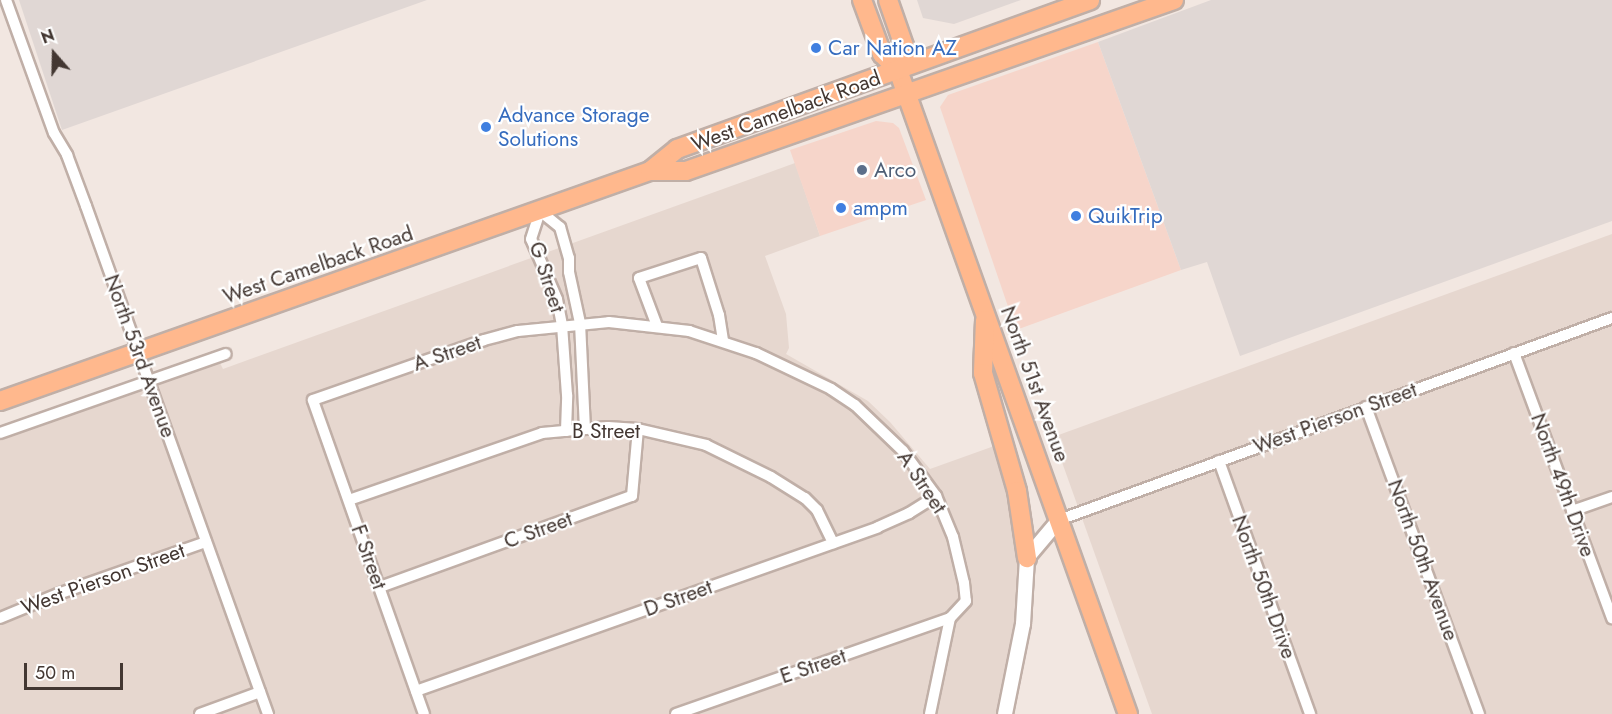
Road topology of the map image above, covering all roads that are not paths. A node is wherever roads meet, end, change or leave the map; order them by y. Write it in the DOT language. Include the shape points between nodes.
graph roads {
  1 [pos="6,0"];
  2 [pos="862,0"];
  3 [pos="888,0"];
  4 [pos="1090,0"];
  5 [pos="1174,0"];
  6 [pos="898,70"];
  7 [pos="906,92"];
  8 [pos="650,171"];
  9 [pos="540,211"];
  10 [pos="985,312"];
  11 [pos="1612,318"];
  12 [pos="580,323"];
  13 [pos="562,325"];
  14 [pos="657,326"];
  15 [pos="723,340"];
  16 [pos="138,352"];
  17 [pos="1514,353"];
  18 [pos="226,354"];
  19 [pos="149,381"];
  20 [pos="313,400"];
  21 [pos="0,401"];
  22 [pos="1366,407"];
  23 [pos="585,429"];
  24 [pos="638,429"];
  25 [pos="566,431"];
  26 [pos="0,433"];
  27 [pos="1219,461"];
  28 [pos="936,496"];
  29 [pos="1612,497"];
  30 [pos="349,500"];
  31 [pos="1572,510"];
  32 [pos="1059,520"];
  33 [pos="206,542"];
  34 [pos="833,543"];
  35 [pos="1027,558"];
  36 [pos="380,587"];
  37 [pos="0,618"];
  38 [pos="950,618"];
  39 [pos="1612,618"];
  40 [pos="416,691"];
  41 [pos="260,692"];
  42 [pos="200,714"];
  43 [pos="268,714"];
  44 [pos="424,714"];
  45 [pos="676,714"];
  46 [pos="930,714"];
  47 [pos="1005,714"];
  48 [pos="1128,714"];
  49 [pos="1310,714"];
  50 [pos="1479,714"];
  1 -- 16 [label="street, North 53rd Avenue"];
  2 -- 6 [label="main road, North 51st Avenue" via="882,54"];
  3 -- 6 [label="main road, North 51st Avenue" via="904,46"];
  4 -- 6 [label="main road, West Camelback Road"];
  5 -- 7 [label="main road, West Camelback Road" via="936,85"];
  6 -- 7 [label="main road, North 51st Avenue"];
  6 -- 8 [label="main road, West Camelback Road" via="677,149"];
  7 -- 8 [label="main road, West Camelback Road" via="686,171"];
  7 -- 10 [label="main road, North 51st Avenue"];
  8 -- 9 [label="main road, West Camelback Road"];
  9 -- 12 [label="street, G Street" via="560,227"];
  9 -- 13 [label="street, G Street" via="531,239 557,299"];
  9 -- 16 [label="main road, West Camelback Road"];
  10 -- 32 [label="main road, North 51st Avenue"];
  10 -- 35 [label="main road" via="983,373 1017,490"];
  11 -- 17 [label="street, West Pierson Street"];
  12 -- 13 [label="street, A Street"];
  12 -- 14 [label="street, A Street"];
  12 -- 23 [label="street, G Street"];
  13 -- 20 [label="street, A Street" via="484,340"];
  13 -- 25 [label="street, G Street"];
  14 -- 15 [label="street, A Street"];
  14 -- 15 [label="street" via="639,278 701,258"];
  15 -- 28 [label="street, A Street" via="831,389 855,405 890,436"];
  16 -- 19 [label="street, North 53rd Avenue"];
  16 -- 21 [label="main road, West Camelback Road"];
  17 -- 22 [label="street, West Pierson Street"];
  17 -- 31 [label="street, North 49th Drive"];
  18 -- 19 [label="street"];
  19 -- 26 [label="street"];
  19 -- 33 [label="street, North 53rd Avenue"];
  20 -- 30 [label="street, F Street"];
  22 -- 27 [label="street, West Pierson Street"];
  22 -- 50 [label="street, North 50th Avenue"];
  23 -- 24 [label="street, B Street"];
  23 -- 25 [label="street, B Street"];
  24 -- 34 [label="street, B Street" via="706,445 771,477 817,510"];
  24 -- 36 [label="street, C Street" via="632,496"];
  25 -- 30 [label="street, B Street" via="542,433"];
  27 -- 32 [label="street, West Pierson Street"];
  27 -- 49 [label="street, North 50th Drive"];
  28 -- 34 [label="street, D Street" via="909,513"];
  28 -- 38 [label="street, A Street" via="953,537 964,583 966,601"];
  29 -- 31 [label="street"];
  30 -- 36 [label="street, F Street"];
  31 -- 39 [label="street, North 49th Drive"];
  32 -- 35 [label="street"];
  32 -- 48 [label="main road, North 51st Avenue"];
  33 -- 37 [label="street, West Pierson Street"];
  33 -- 41 [label="street, North 53rd Avenue"];
  34 -- 40 [label="street, D Street"];
  35 -- 47 [label="street" via="1023,624"];
  36 -- 40 [label="street, F Street"];
  38 -- 45 [label="street, E Street"];
  38 -- 46 [label="street, A Street"];
  40 -- 44 [label="street, F Street"];
  41 -- 42 [label="street"];
  41 -- 43 [label="street, North 53rd Avenue"];
}
